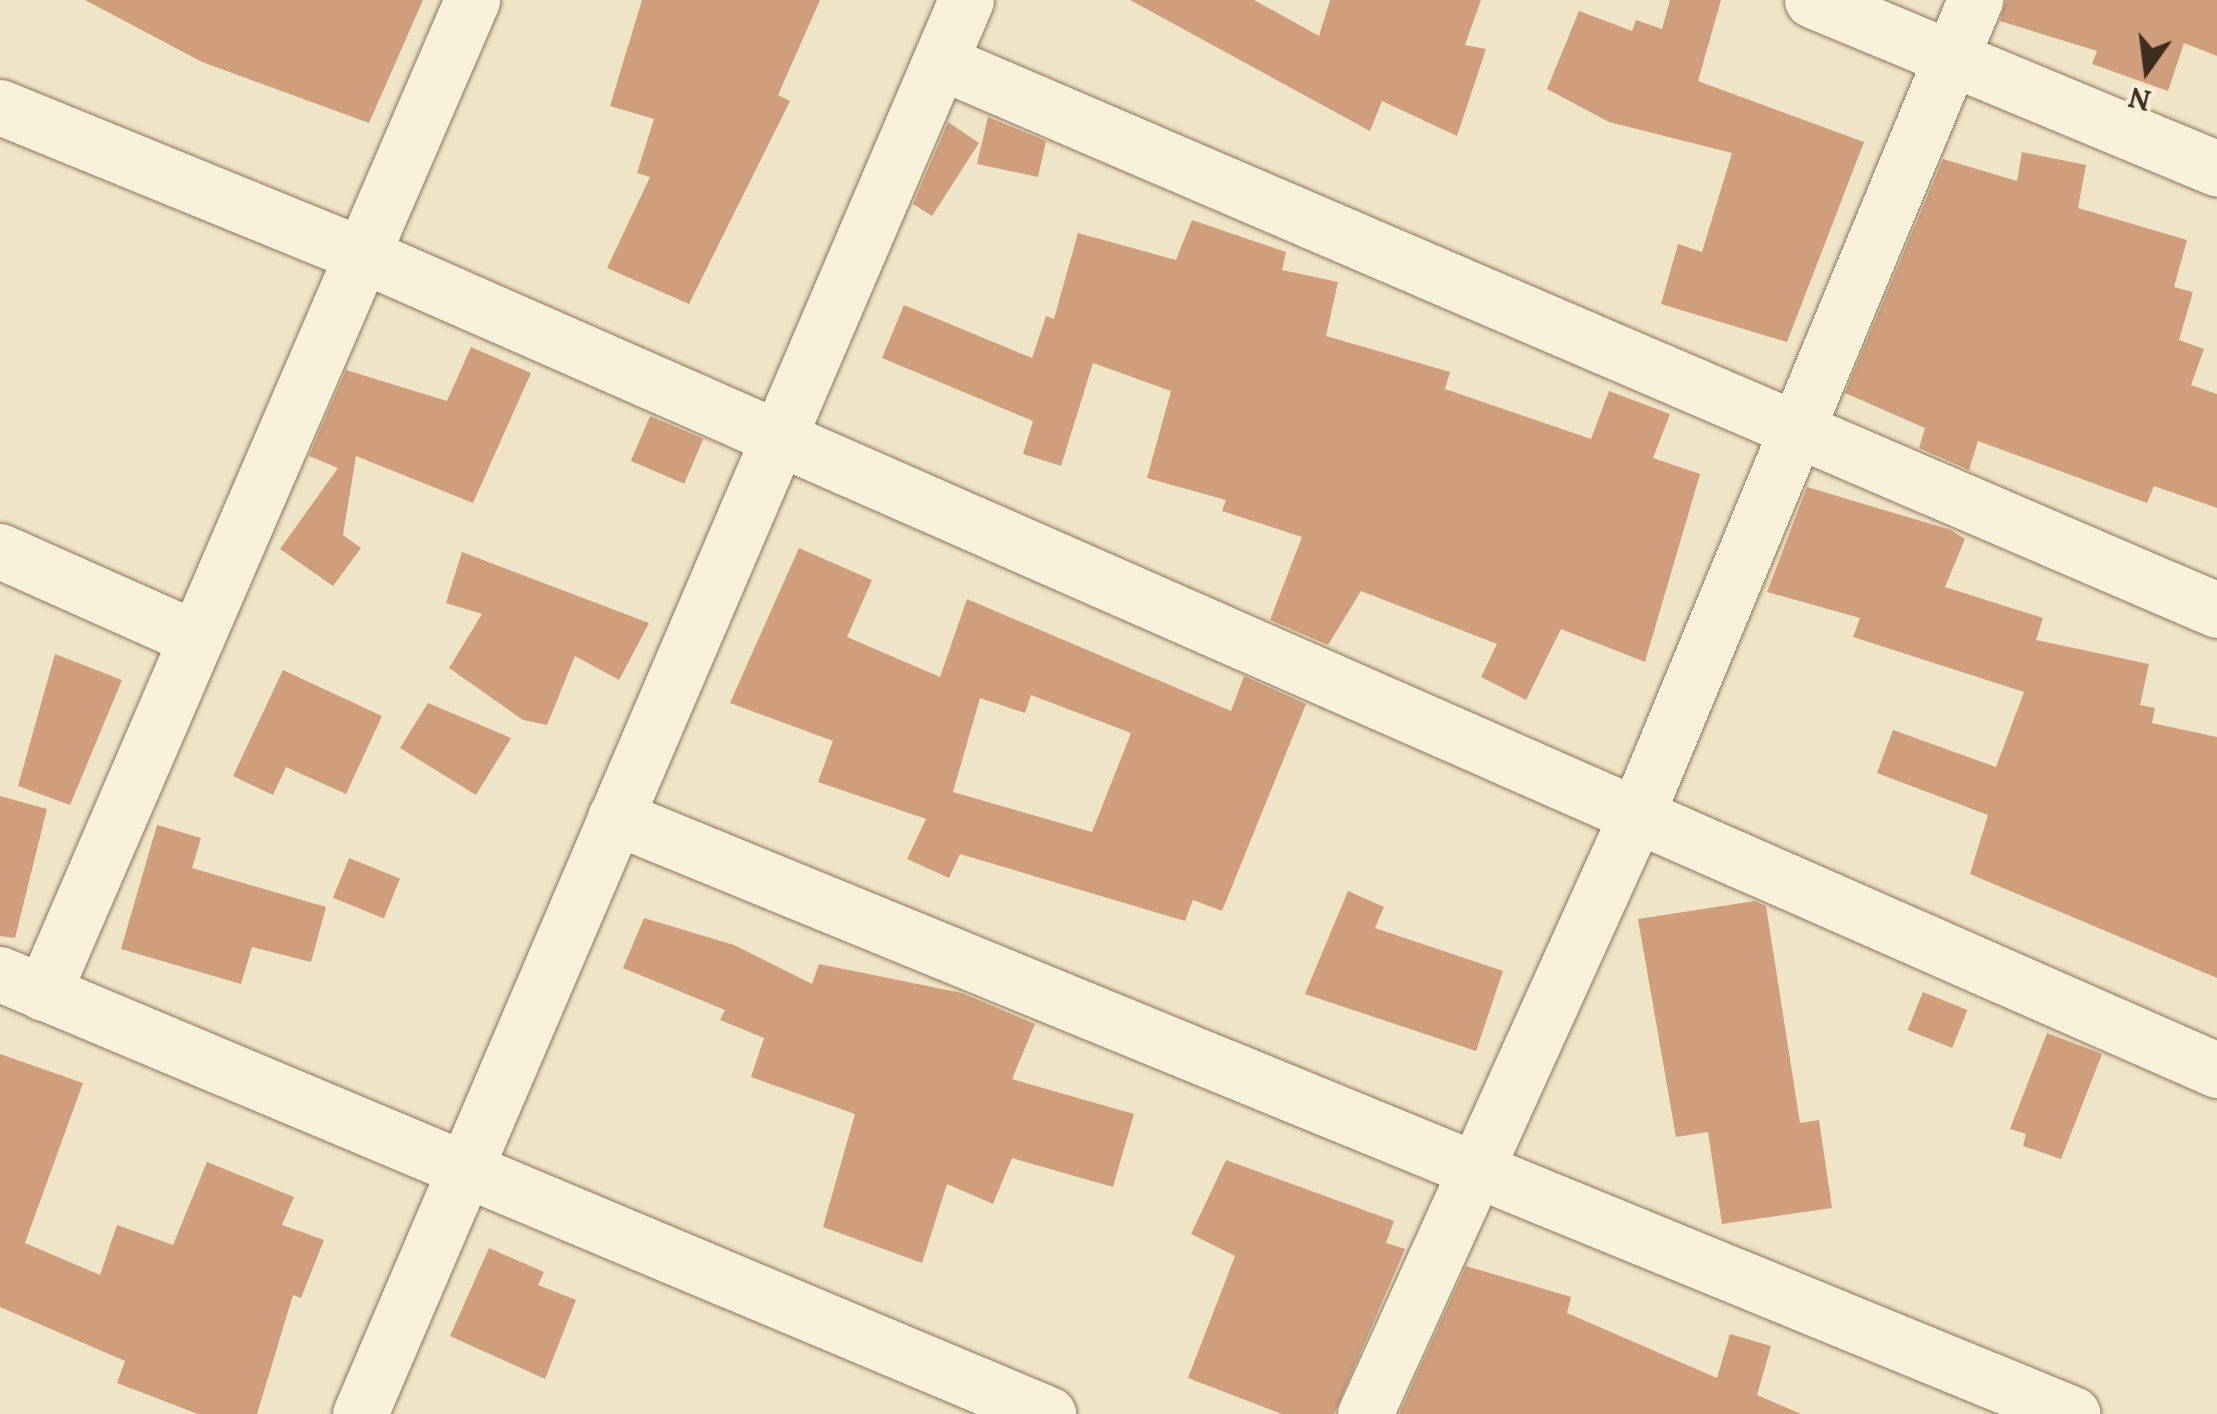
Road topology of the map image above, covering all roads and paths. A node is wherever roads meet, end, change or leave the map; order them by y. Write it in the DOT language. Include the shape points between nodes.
graph roads {
  1 [pos="472,0"];
  2 [pos="966,0"];
  3 [pos="1812,0"];
  4 [pos="1975,0"];
  5 [pos="1948,58"];
  6 [pos="941,62"];
  7 [pos="0,107"];
  8 [pos="2217,169"];
  9 [pos="356,252"];
  10 [pos="1794,435"];
  11 [pos="774,443"];
  12 [pos="0,551"];
  13 [pos="2217,610"];
  14 [pos="191,636"];
  15 [pos="1636,816"];
  16 [pos="615,817"];
  17 [pos="22,983"];
  18 [pos="2217,1070"];
  19 [pos="1470,1166"];
  20 [pos="464,1172"];
  21 [pos="360,1414"];
  22 [pos="1048,1414"];
  23 [pos="1365,1414"];
  24 [pos="2073,1414"];
  1 -- 9 [label="street"];
  2 -- 6 [label="street"];
  3 -- 5 [label="street"];
  4 -- 5 [label="street"];
  5 -- 8 [label="street"];
  5 -- 10 [label="street"];
  6 -- 10 [label="street"];
  6 -- 11 [label="street"];
  7 -- 9 [label="street"];
  9 -- 11 [label="street"];
  9 -- 14 [label="street"];
  10 -- 13 [label="street"];
  10 -- 15 [label="street"];
  11 -- 15 [label="street"];
  11 -- 16 [label="street"];
  12 -- 14 [label="street"];
  14 -- 17 [label="street"];
  15 -- 18 [label="street"];
  15 -- 19 [label="street"];
  16 -- 19 [label="street"];
  16 -- 20 [label="street"];
  17 -- 20 [label="street"];
  19 -- 23 [label="street"];
  19 -- 24 [label="street"];
  20 -- 21 [label="street"];
  20 -- 22 [label="street"];
}
